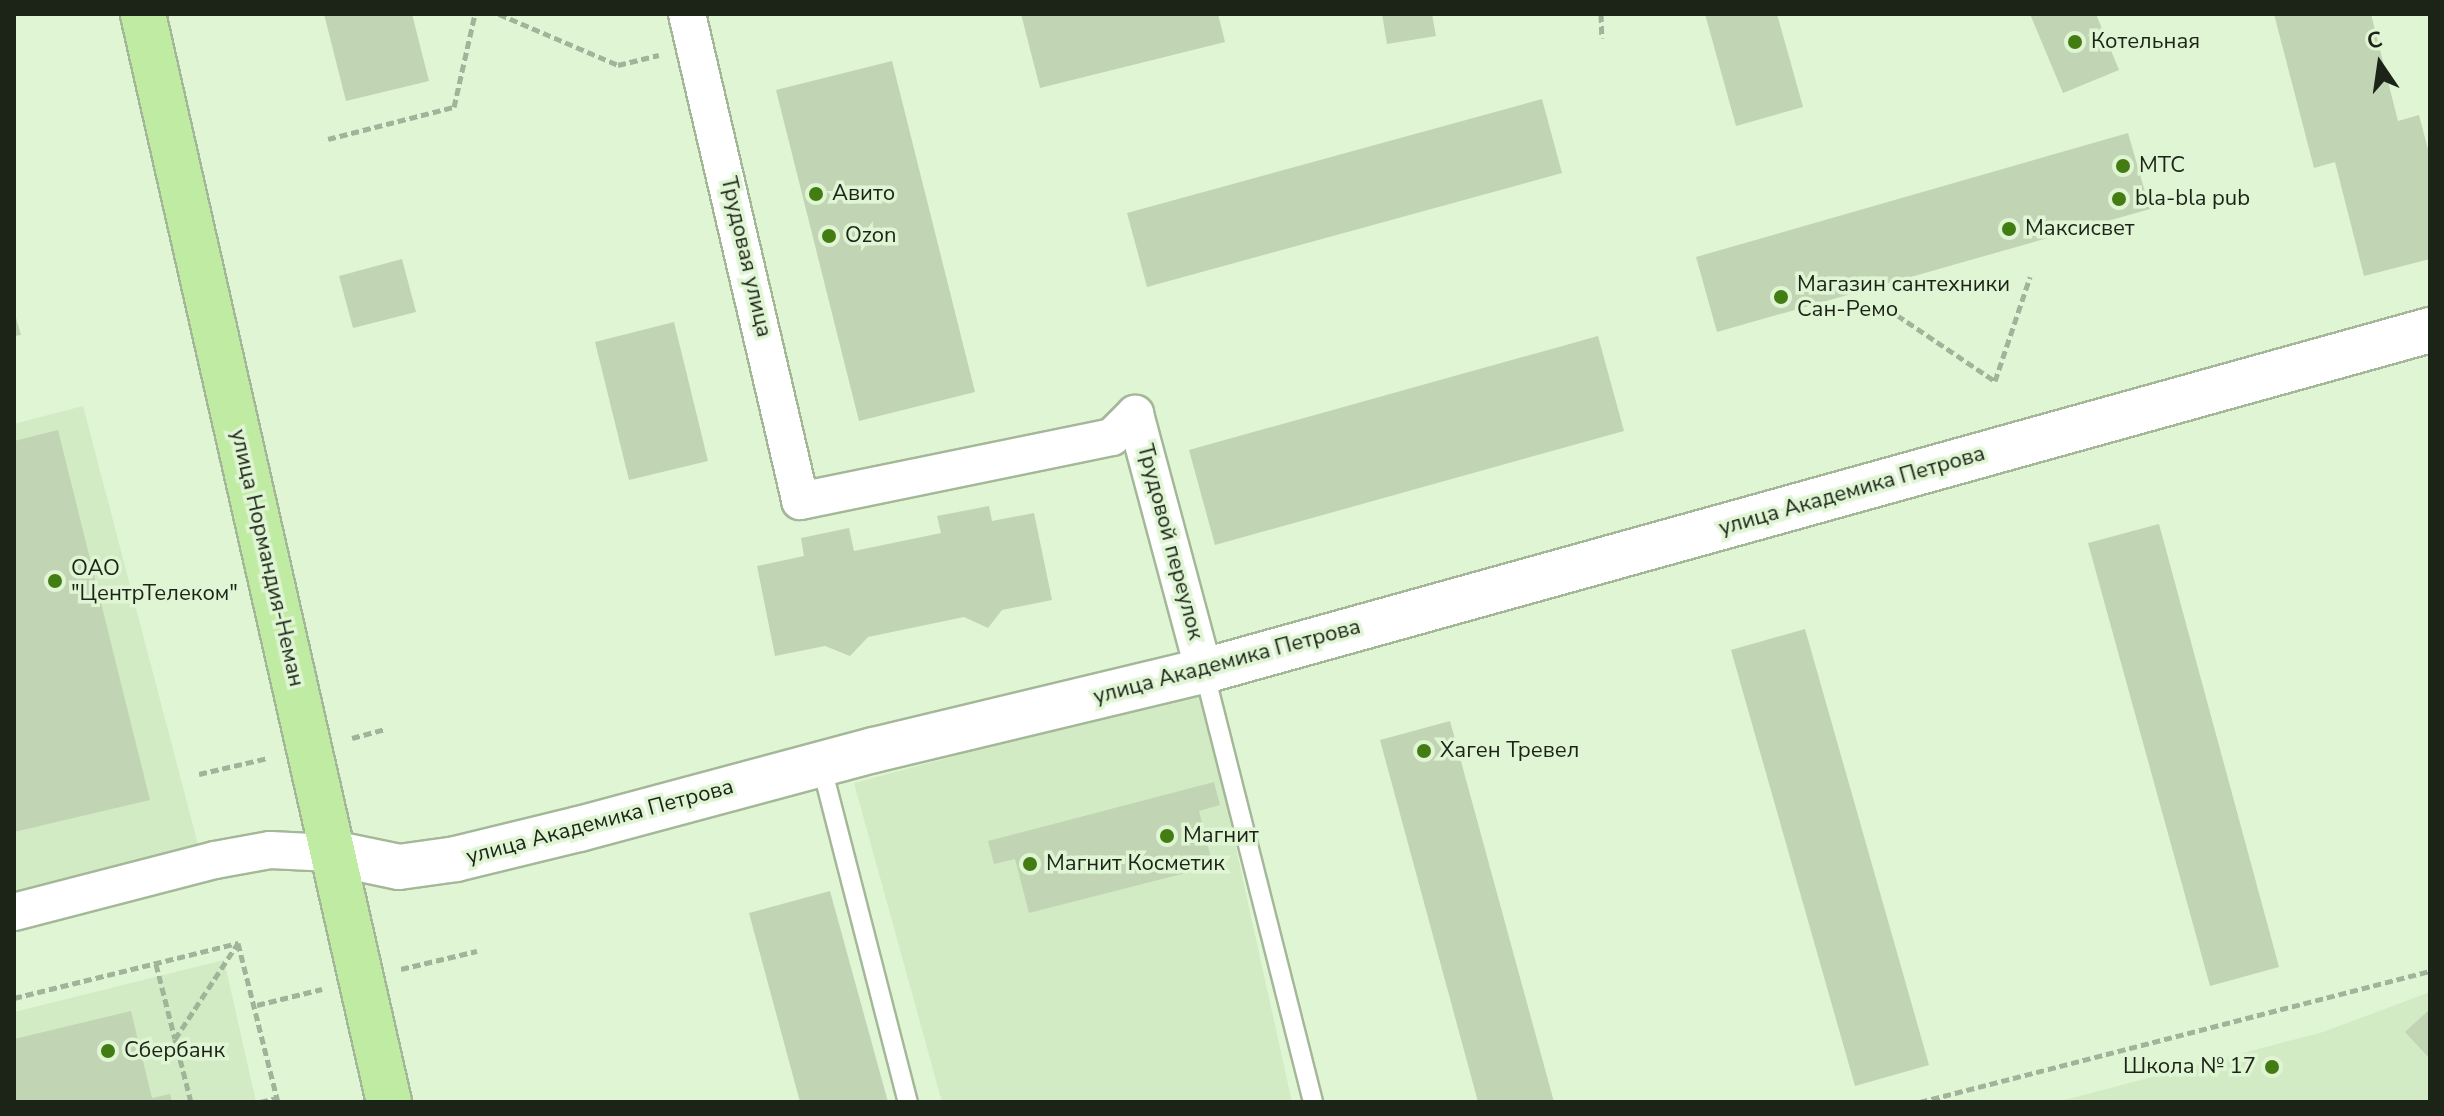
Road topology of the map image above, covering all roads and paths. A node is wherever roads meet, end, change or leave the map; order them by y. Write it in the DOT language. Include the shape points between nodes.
graph roads {
  1 [pos="143,14"];
  2 [pos="475,14"];
  3 [pos="499,14"];
  4 [pos="1601,14"];
  5 [pos="691,30"];
  6 [pos="1602,38"];
  7 [pos="328,139"];
  8 [pos="2030,277"];
  9 [pos="1897,315"];
  10 [pos="2430,330"];
  11 [pos="1135,414"];
  12 [pos="1204,671"];
  13 [pos="821,764"];
  14 [pos="332,853"];
  15 [pos="14,912"];
  16 [pos="238,943"];
  17 [pos="477,951"];
  18 [pos="156,964"];
  19 [pos="2430,971"];
  20 [pos="361,979"];
  21 [pos="14,998"];
  22 [pos="257,1005"];
  23 [pos="175,1039"];
  24 [pos="277,1100"];
  25 [pos="191,1102"];
  26 [pos="260,1102"];
  27 [pos="389,1102"];
  28 [pos="908,1102"];
  29 [pos="1313,1102"];
  30 [pos="1920,1102"];
  1 -- 14 [label="main road, улица Нормандия-Неман"];
  2 -- 7 [label="path" via="454,107"];
  3 -- 5 [label="path" via="618,65"];
  4 -- 6 [label="path"];
  5 -- 11 [label="street, Трудовая улица" via="800,501 1112,437"];
  8 -- 9 [label="path" via="1995,381"];
  10 -- 12 [label="street, улица Академика Петрова"];
  11 -- 12 [label="street, Трудовой переулок"];
  12 -- 13 [label="street, улица Академика Петрова"];
  12 -- 29 [label="lane"];
  13 -- 14 [label="street, улица Академика Петрова" via="456,859 399,867"];
  13 -- 28 [label="lane"];
  14 -- 15 [label="street, улица Академика Петрова" via="270,850 215,860"];
  14 -- 20 [label="main road, улица Нормандия-Неман"];
  16 -- 18 [label="path"];
  16 -- 22 [label="path"];
  16 -- 23 [label="path"];
  17 -- 20 [label="path"];
  18 -- 21 [label="path"];
  18 -- 23 [label="path"];
  19 -- 30 [label="path"];
  20 -- 22 [label="path"];
  20 -- 27 [label="main road, улица Нормандия-Неман"];
  22 -- 24 [label="path"];
  23 -- 25 [label="path"];
  24 -- 26 [label="path"];
}
